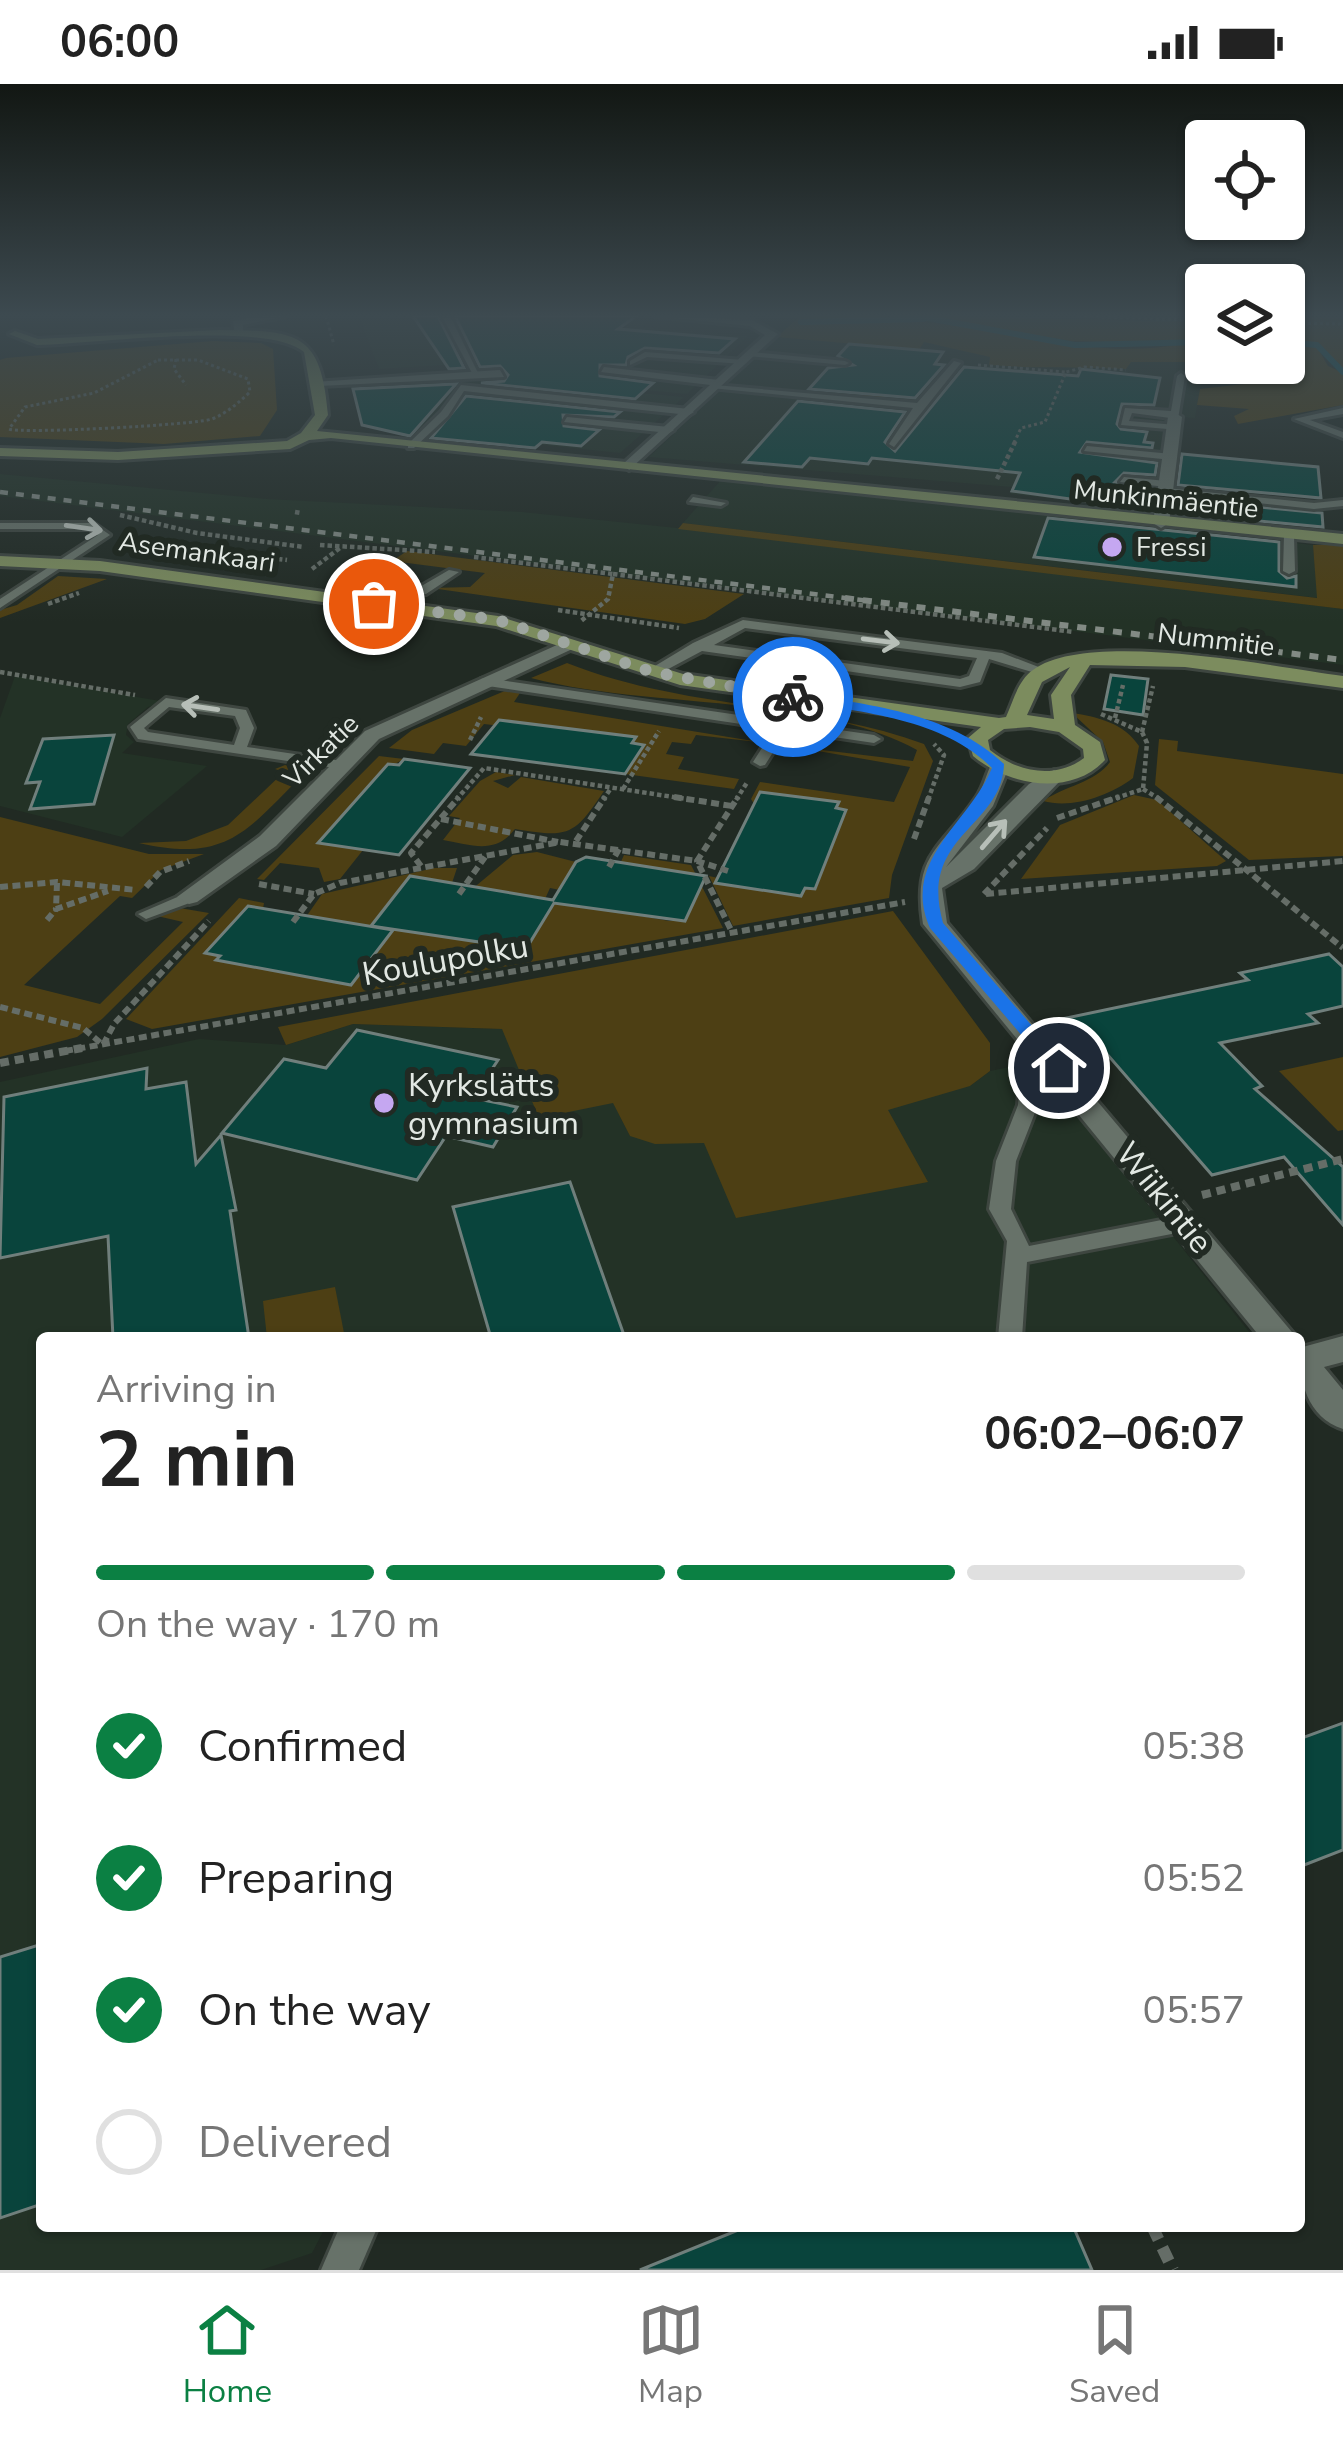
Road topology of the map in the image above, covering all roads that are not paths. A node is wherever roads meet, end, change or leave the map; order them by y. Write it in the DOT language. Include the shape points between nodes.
graph roads {
  1 [pos="320,418"];
  2 [pos="329,418"];
  3 [pos="442,418"];
  4 [pos="682,418"];
  5 [pos="911,418"];
  6 [pos="1304,418"];
  7 [pos="1175,420"];
  8 [pos="567,421"];
  9 [pos="669,430"];
  10 [pos="1343,435"];
  11 [pos="306,436"];
  12 [pos="342,441"];
  13 [pos="893,444"];
  14 [pos="290,445"];
  15 [pos="411,446"];
  16 [pos="1087,449"];
  17 [pos="0,452"];
  18 [pos="1172,457"];
  19 [pos="629,466"];
  20 [pos="1124,480"];
  21 [pos="1167,488"];
  22 [pos="693,500"];
  23 [pos="721,503"];
  24 [pos="1343,503"];
  25 [pos="1161,523"];
  26 [pos="0,526"];
  27 [pos="1289,536"];
  28 [pos="1343,538"];
  29 [pos="0,561"];
  30 [pos="65,562"];
  31 [pos="1289,571"];
  32 [pos="452,572"];
  33 [pos="422,591"];
  34 [pos="0,604"];
  35 [pos="570,635"];
  36 [pos="697,646"];
  37 [pos="984,655"];
  38 [pos="1082,663"];
  39 [pos="1042,671"];
  40 [pos="652,672"];
  41 [pos="486,682"];
  42 [pos="1343,682"];
  43 [pos="878,710"];
  44 [pos="1006,723"];
  45 [pos="783,726"];
  46 [pos="1065,728"];
  47 [pos="874,740"];
  48 [pos="976,745"];
  49 [pos="239,750"];
  50 [pos="760,762"];
  51 [pos="342,765"];
  52 [pos="999,767"];
  53 [pos="1054,776"];
  54 [pos="930,884"];
  55 [pos="189,897"];
  56 [pos="146,914"];
  57 [pos="1034,1037"];
  58 [pos="1191,1210"];
  59 [pos="1018,1256"];
  60 [pos="1011,1332"];
  61 [pos="1276,1332"];
  62 [pos="1343,1349"];
  63 [pos="1305,1359"];
  64 [pos="1305,1368"];
  65 [pos="1343,1415"];
  66 [pos="356,2232"];
  67 [pos="340,2270"];
  1 -- 11 [label="street"];
  2 -- 12 [label="street"];
  3 -- 15 [label="lane"];
  4 -- 9 [label="street"];
  5 -- 13 [label="lane"];
  6 -- 10 [label="lane"];
  7 -- 18 [label="street"];
  8 -- 9 [label="lane"];
  9 -- 19 [label="street"];
  11 -- 12 [label="street"];
  11 -- 14 [label="street"];
  12 -- 14 [label="street" via="303,452"];
  12 -- 15 [label="street, Munkinmäentie"];
  14 -- 17 [label="street" via="118,456"];
  15 -- 19 [label="street, Munkinmäentie"];
  16 -- 18 [label="lane"];
  18 -- 21 [label="street"];
  19 -- 25 [label="street, Munkinmäentie"];
  20 -- 21 [label="lane"];
  21 -- 24 [label="lane"];
  21 -- 25 [label="street"];
  22 -- 23 [label="lane"];
  25 -- 27 [label="street, Munkinmäentie"];
  26 -- 30 [label="lane, one-way" via="105,532"];
  27 -- 28 [label="street, Munkinmäentie"];
  27 -- 31 [label="lane"];
  29 -- 30 [label="street, Asemankaari"];
  30 -- 34 [label="lane"];
  30 -- 35 [label="street, Asemankaari"];
  32 -- 33 [label="lane"];
  35 -- 40 [label="street, Asemankaari"];
  35 -- 41 [label="street, Virkatie"];
  36 -- 37 [label="lane, one-way" via="753,624"];
  36 -- 37 [label="lane" via="960,682 975,679"];
  36 -- 40 [label="lane"];
  37 -- 39 [label="lane"];
  38 -- 39 [label="street, Nummitie"];
  38 -- 42 [label="street, Nummitie" via="1141,658"];
  38 -- 46 [label="street" via="1061,695"];
  39 -- 44 [label="street"];
  40 -- 43 [label="street, Asemankaari"];
  41 -- 45 [label="lane"];
  41 -- 51 [label="street, Virkatie" via="372,735"];
  43 -- 44 [label="street, Asemankaari"];
  43 -- 48 [label="street, Asemankaari"];
  44 -- 46 [label="street, Asemankaari"];
  44 -- 48 [label="street" via="982,733"];
  45 -- 47 [label="lane"];
  45 -- 50 [label="lane"];
  46 -- 53 [label="street" via="1087,739 1095,760"];
  48 -- 52 [label="street"];
  49 -- 49 [label="lane, one-way" via="247,728 241,712 166,702 137,727 143,736"];
  49 -- 51 [label="lane"];
  51 -- 55 [label="street, Virkatie" via="268,841"];
  52 -- 53 [label="street"];
  52 -- 54 [label="street" via="988,794 935,859"];
  54 -- 53 [label="street, one-way" via="963,870"];
  54 -- 57 [label="street, Wiikintie" via="935,924"];
  55 -- 56 [label="lane"];
  57 -- 58 [label="street, Wiikintie"];
  57 -- 59 [label="lane" via="1028,1105 1006,1161 1000,1209"];
  58 -- 59 [label="lane"];
  58 -- 61 [label="street, Wiikintie"];
  59 -- 60 [label="lane"];
  62 -- 63 [label="street"];
  64 -- 65 [label="street"];
  66 -- 67 [label="lane"];
}
